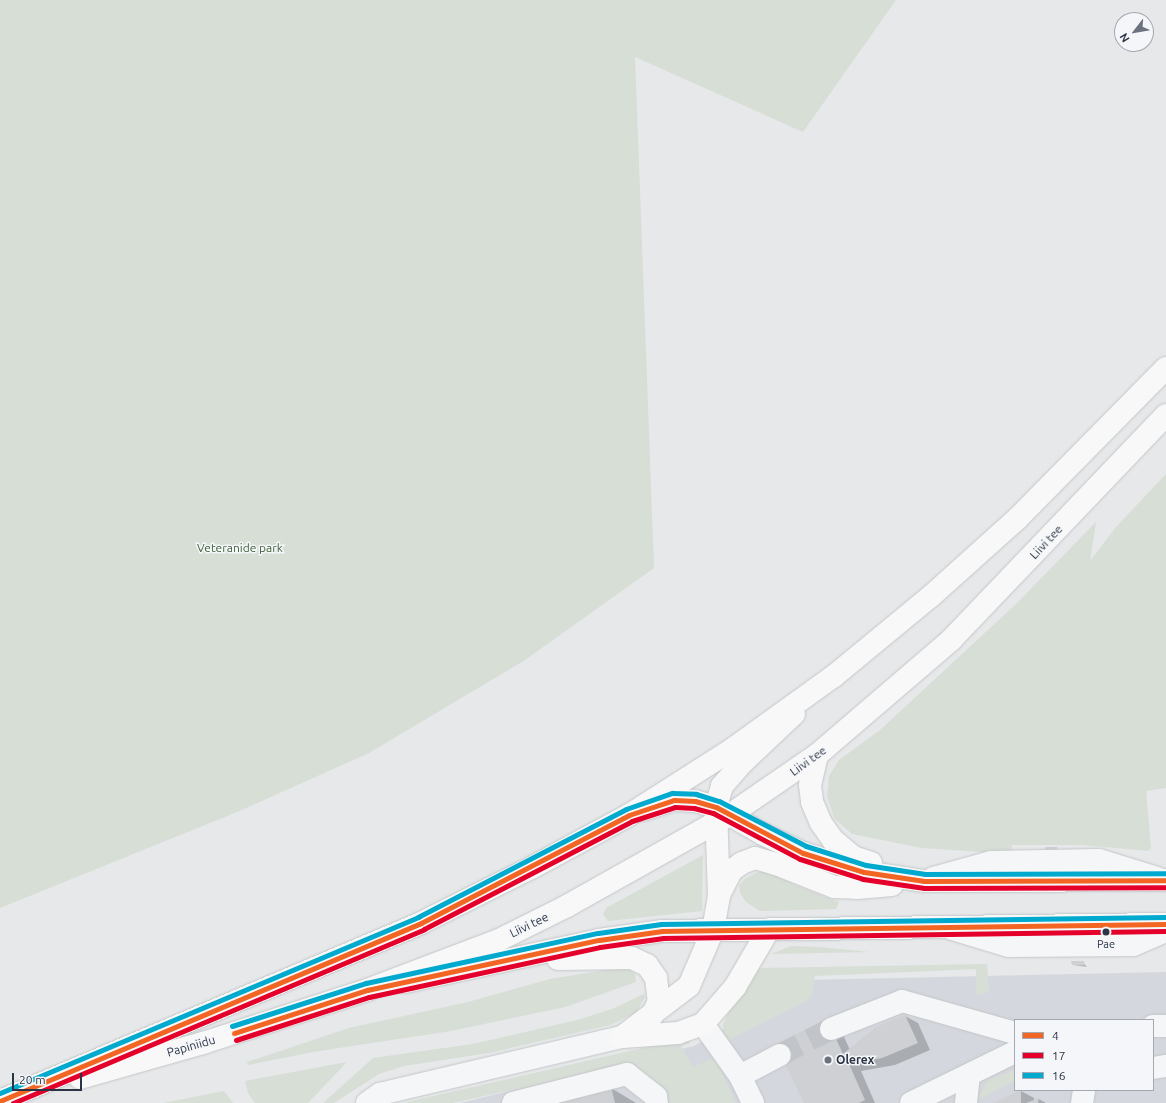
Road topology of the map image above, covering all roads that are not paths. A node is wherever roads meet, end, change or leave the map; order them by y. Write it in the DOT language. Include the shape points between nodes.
graph roads {
  1 [pos="1166,368"];
  2 [pos="1166,415"];
  3 [pos="834,676"];
  4 [pos="817,755"];
  5 [pos="629,815"];
  6 [pos="721,815"];
  7 [pos="1165,880"];
  8 [pos="924,881"];
  9 [pos="720,895"];
  10 [pos="1166,924"];
  11 [pos="945,927"];
  12 [pos="768,929"];
  13 [pos="713,930"];
  14 [pos="1166,931"];
  15 [pos="513,960"];
  16 [pos="367,990"];
  17 [pos="652,1016"];
  18 [pos="703,1024"];
  19 [pos="1154,1026"];
  20 [pos="1166,1026"];
  21 [pos="832,1029"];
  22 [pos="1014,1033"];
  23 [pos="622,1037"];
  24 [pos="1014,1052"];
  25 [pos="780,1055"];
  26 [pos="1166,1066"];
  27 [pos="1154,1068"];
  28 [pos="969,1075"];
  29 [pos="740,1076"];
  30 [pos="1084,1091"];
  31 [pos="0,1101"];
  32 [pos="367,1103"];
  33 [pos="513,1103"];
  34 [pos="657,1103"];
  35 [pos="753,1103"];
  36 [pos="911,1103"];
  37 [pos="966,1103"];
  38 [pos="1082,1103"];
  1 -- 3 [label="main road" via="1017,519 930,597"];
  2 -- 4 [label="main road, Liivi tee" via="951,640"];
  3 -- 5 [label="main road" via="734,748"];
  3 -- 6 [label="main road" via="743,762 722,786"];
  4 -- 6 [label="main road, Liivi tee"];
  4 -- 8 [label="main road" via="810,785 812,802 821,823 833,840 854,857"];
  5 -- 6 [label="main road, Papiniidu" via="674,800 695,801"];
  5 -- 31 [label="main road, Papiniidu" via="531,868 421,922"];
  6 -- 8 [label="main road, Papiniidu" via="803,852 864,872"];
  6 -- 9 [label="main road"];
  6 -- 16 [label="main road, Liivi tee" via="567,906 499,940"];
  7 -- 8 [label="main road, Papiniidu"];
  8 -- 9 [label="main road" via="864,888 834,887 755,858 732,870"];
  9 -- 13 [label="main road"];
  10 -- 11 [label="main road, Papiniidu"];
  11 -- 12 [label="main road, Papiniidu"];
  11 -- 14 [label="lane" via="1009,946 1133,945"];
  12 -- 13 [label="main road, Papiniidu"];
  12 -- 18 [label="main road" via="735,987"];
  13 -- 15 [label="main road, Papiniidu" via="662,931 599,940"];
  13 -- 17 [label="main road" via="689,986"];
  15 -- 16 [label="main road, Papiniidu"];
  15 -- 17 [label="main road" via="632,958 647,965 656,978 659,1001"];
  16 -- 31 [label="main road, Papiniidu" via="203,1043"];
  17 -- 23 [label="main road"];
  18 -- 23 [label="main road" via="678,1033"];
  18 -- 29 [label="lane"];
  19 -- 20 [label="lane"];
  21 -- 22 [label="lane" via="902,1000"];
  23 -- 32 [label="lane" via="380,1094"];
  24 -- 28 [label="lane"];
  25 -- 29 [label="lane"];
  26 -- 27 [label="lane"];
  28 -- 36 [label="lane"];
  28 -- 37 [label="lane"];
  29 -- 35 [label="lane"];
  30 -- 38 [label="lane"];
  33 -- 34 [label="lane" via="626,1074 656,1097"];
}
